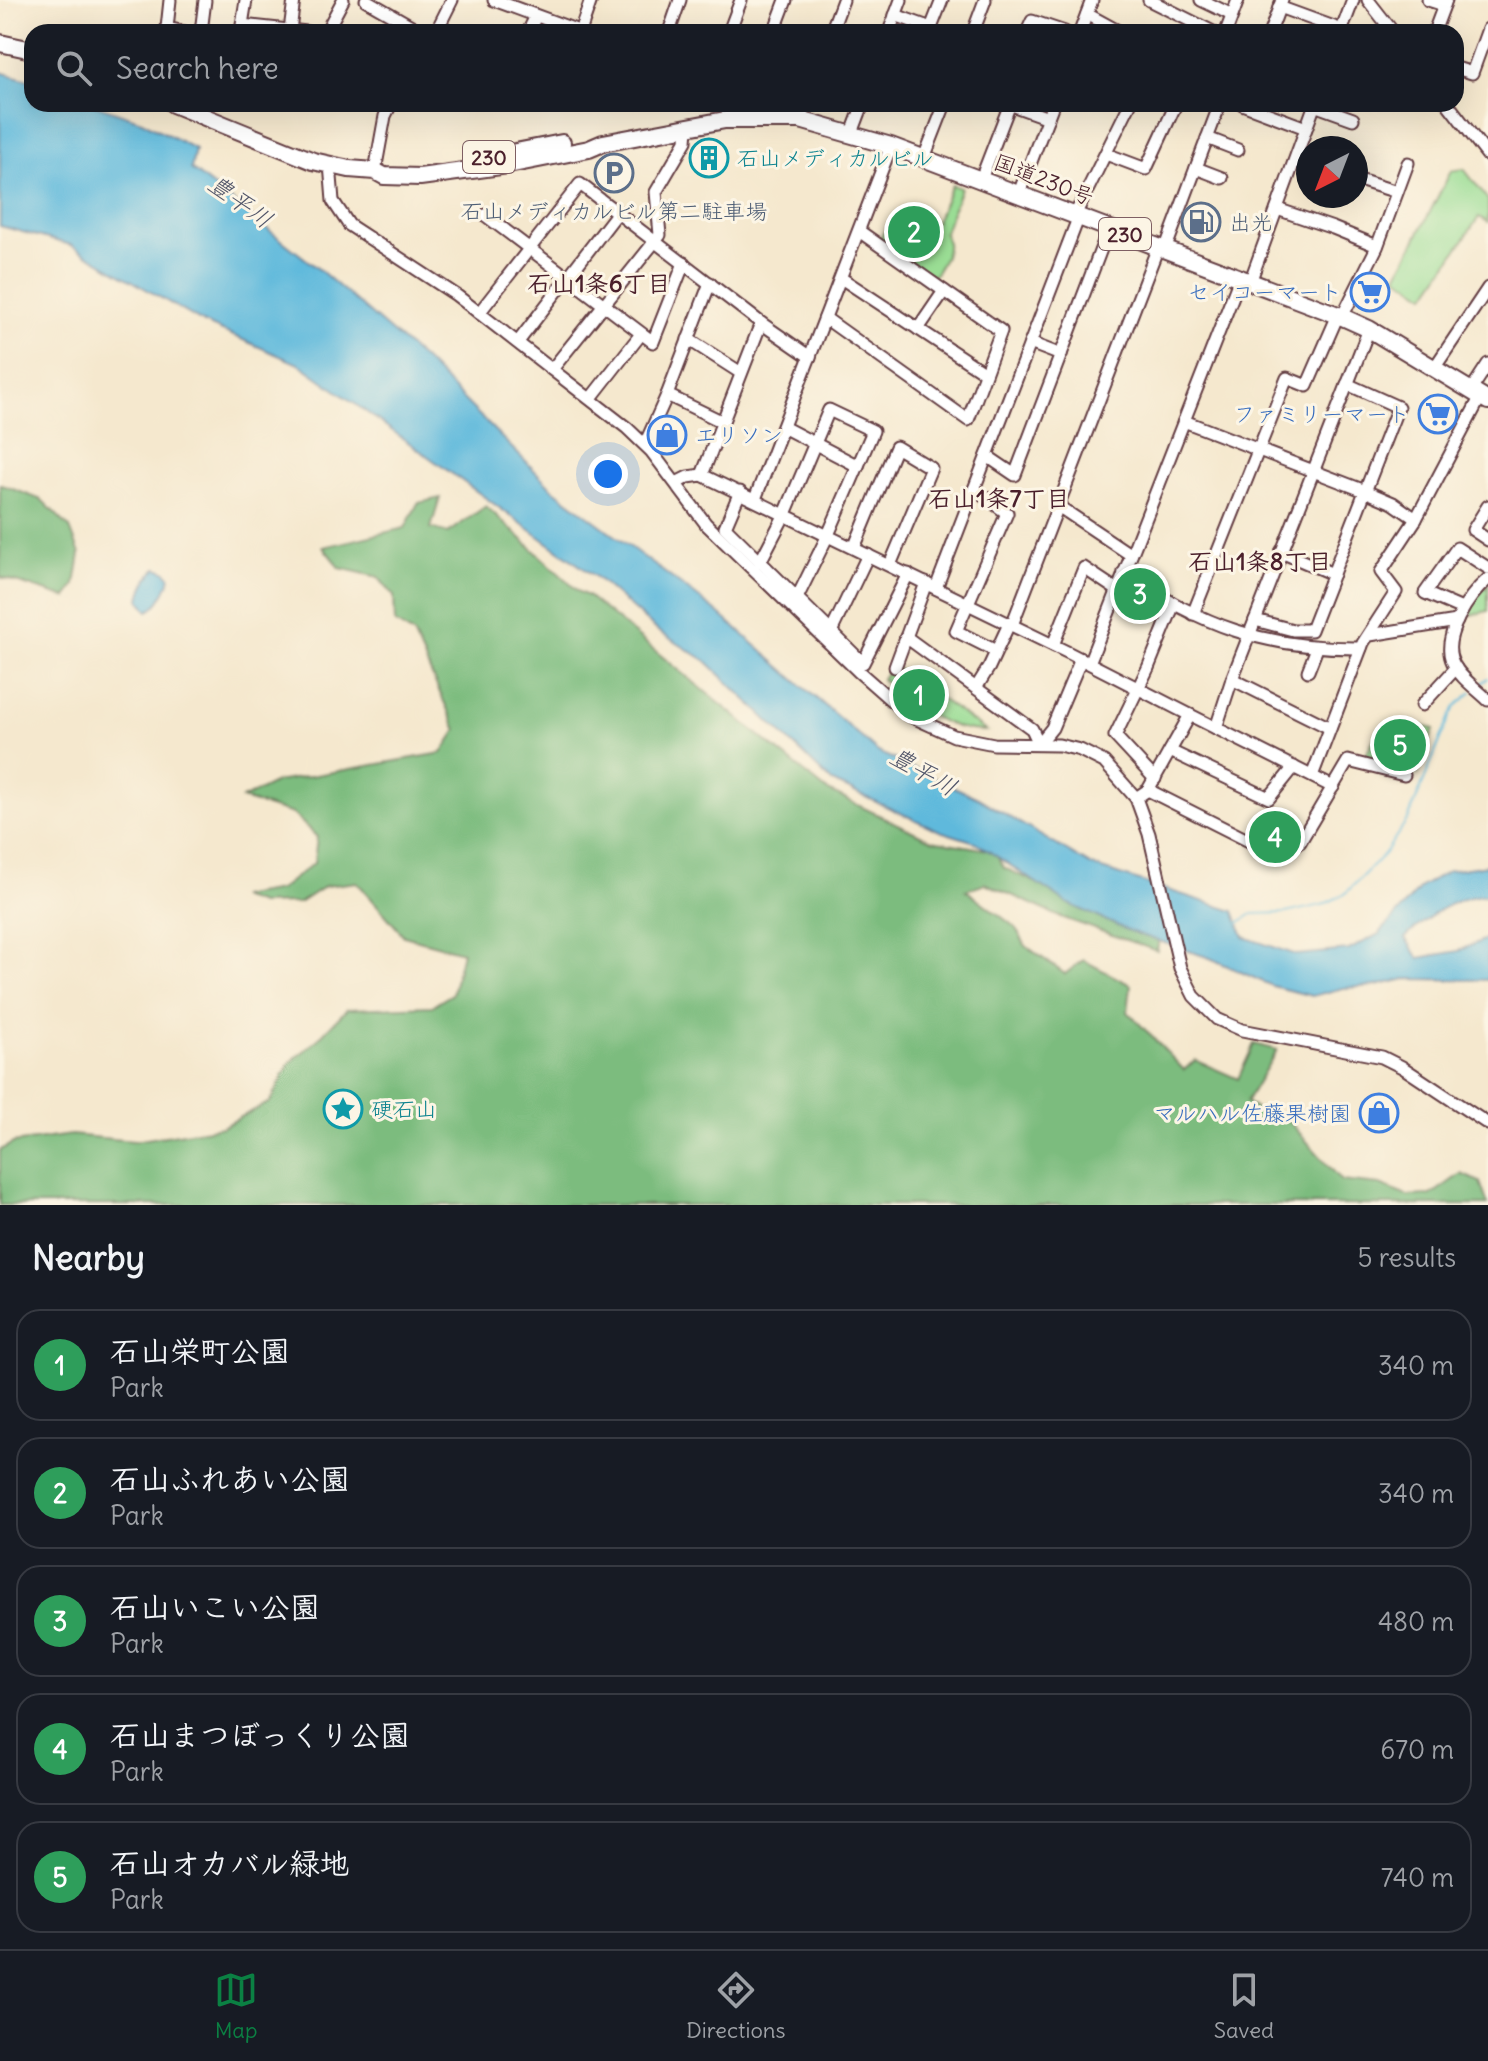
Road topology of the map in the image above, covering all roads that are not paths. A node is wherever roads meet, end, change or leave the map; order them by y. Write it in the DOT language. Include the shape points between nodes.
graph roads {
  1 [pos="170,0"];
  2 [pos="205,0"];
  3 [pos="246,0"];
  4 [pos="294,0"];
  5 [pos="343,0"];
  6 [pos="366,0"];
  7 [pos="452,0"];
  8 [pos="591,0"];
  9 [pos="680,0"];
  10 [pos="741,0"];
  11 [pos="786,0"];
  12 [pos="843,0"];
  13 [pos="901,0"];
  14 [pos="942,0"];
  15 [pos="985,0"];
  16 [pos="1092,0"];
  17 [pos="1149,0"];
  18 [pos="1201,0"];
  19 [pos="1238,0"];
  20 [pos="1353,0"];
  21 [pos="1368,0"];
  22 [pos="1428,0"];
  23 [pos="502,1"];
  24 [pos="1445,3"];
  25 [pos="1280,4"];
  26 [pos="1087,14"];
  27 [pos="895,15"];
  28 [pos="1232,15"];
  29 [pos="536,16"];
  30 [pos="167,24"];
  31 [pos="202,24"];
  32 [pos="242,24"];
  33 [pos="291,24"];
  34 [pos="330,24"];
  35 [pos="408,24"];
  36 [pos="440,24"];
  37 [pos="532,24"];
  38 [pos="558,24"];
  39 [pos="583,24"];
  40 [pos="672,24"];
  41 [pos="732,24"];
  42 [pos="777,24"];
  43 [pos="834,24"];
  44 [pos="892,24"];
  45 [pos="920,24"];
  46 [pos="933,24"];
  47 [pos="976,24"];
  48 [pos="1083,24"];
  49 [pos="1105,24"];
  50 [pos="1186,24"];
  51 [pos="1229,24"];
  52 [pos="1273,24"];
  53 [pos="1326,24"];
  54 [pos="1344,24"];
  55 [pos="1387,24"];
  56 [pos="1437,24"];
  57 [pos="1488,29"];
  58 [pos="0,43"];
  59 [pos="24,48"];
  60 [pos="1464,70"];
  61 [pos="193,112"];
  62 [pos="387,112"];
  63 [pos="734,112"];
  64 [pos="782,112"];
  65 [pos="812,112"];
  66 [pos="860,112"];
  67 [pos="942,112"];
  68 [pos="1007,112"];
  69 [pos="1032,112"];
  70 [pos="1050,112"];
  71 [pos="1126,112"];
  72 [pos="1172,112"];
  73 [pos="1217,112"];
  74 [pos="1263,112"];
  75 [pos="1312,112"];
  76 [pos="1334,112"];
  77 [pos="1454,112"];
  78 [pos="1048,118"];
  79 [pos="743,119"];
  80 [pos="1353,119"];
  81 [pos="687,127"];
  82 [pos="1306,128"];
  83 [pos="852,133"];
  84 [pos="1207,138"];
  85 [pos="891,146"];
  86 [pos="1238,150"];
  87 [pos="1106,154"];
  88 [pos="1488,156"];
  89 [pos="924,158"];
  90 [pos="1295,158"];
  91 [pos="1408,163"];
  92 [pos="330,164"];
  93 [pos="1196,168"];
  94 [pos="375,171"];
  95 [pos="1222,178"];
  96 [pos="981,179"];
  97 [pos="1368,183"];
  98 [pos="1397,192"];
  99 [pos="1019,193"];
  100 [pos="1277,209"];
  101 [pos="618,212"];
  102 [pos="485,215"];
  103 [pos="1077,215"];
  104 [pos="1109,228"];
  105 [pos="859,231"];
  106 [pos="656,241"];
  107 [pos="1377,246"];
  108 [pos="529,248"];
  109 [pos="1162,248"];
  110 [pos="684,263"];
  111 [pos="568,278"];
  112 [pos="841,278"];
  113 [pos="1245,280"];
  114 [pos="710,283"];
  115 [pos="1488,288"];
  116 [pos="944,291"];
  117 [pos="605,305"];
  118 [pos="479,313"];
  119 [pos="1340,316"];
  120 [pos="825,318"];
  121 [pos="761,323"];
  122 [pos="918,329"];
  123 [pos="1369,329"];
  124 [pos="641,334"];
  125 [pos="688,339"];
  126 [pos="518,342"];
  127 [pos="1030,343"];
  128 [pos="1061,355"];
  129 [pos="810,357"];
  130 [pos="1488,364"];
  131 [pos="1435,367"];
  132 [pos="553,368"];
  133 [pos="741,373"];
  134 [pos="985,373"];
  135 [pos="1347,384"];
  136 [pos="667,395"];
  137 [pos="1480,395"];
  138 [pos="591,398"];
  139 [pos="1184,421"];
  140 [pos="723,422"];
  141 [pos="783,427"];
  142 [pos="645,444"];
  143 [pos="815,444"];
  144 [pos="1258,450"];
  145 [pos="987,456"];
  146 [pos="858,466"];
  147 [pos="1313,471"];
  148 [pos="702,475"];
  149 [pos="676,483"];
  150 [pos="974,489"];
  151 [pos="1365,491"];
  152 [pos="740,492"];
  153 [pos="755,499"];
  154 [pos="1058,506"];
  155 [pos="1488,506"];
  156 [pos="785,514"];
  157 [pos="1416,519"];
  158 [pos="828,535"];
  159 [pos="1488,540"];
  160 [pos="854,548"];
  161 [pos="1281,552"];
  162 [pos="868,555"];
  163 [pos="1131,555"];
  164 [pos="760,562"];
  165 [pos="890,565"];
  166 [pos="1488,568"];
  167 [pos="1124,572"];
  168 [pos="908,574"];
  169 [pos="1333,574"];
  170 [pos="1488,579"];
  171 [pos="931,585"];
  172 [pos="1117,590"];
  173 [pos="797,598"];
  174 [pos="968,603"];
  175 [pos="1174,604"];
  176 [pos="1193,614"];
  177 [pos="1459,615"];
  178 [pos="1255,620"];
  179 [pos="1011,624"];
  180 [pos="831,632"];
  181 [pos="1249,635"];
  182 [pos="1370,635"];
  183 [pos="906,637"];
  184 [pos="1053,645"];
  185 [pos="1317,648"];
  186 [pos="1361,648"];
  187 [pos="996,651"];
  188 [pos="1085,661"];
  189 [pos="895,667"];
  190 [pos="1456,668"];
  191 [pos="1308,671"];
  192 [pos="1232,679"];
  193 [pos="976,688"];
  194 [pos="1138,689"];
  195 [pos="1488,700"];
  196 [pos="1422,705"];
  197 [pos="1190,715"];
  198 [pos="1216,728"];
  199 [pos="1330,728"];
  200 [pos="1039,744"];
  201 [pos="1170,751"];
  202 [pos="1294,767"];
  203 [pos="1404,775"];
  204 [pos="1312,776"];
  205 [pos="1155,779"];
  206 [pos="1333,787"];
  207 [pos="1148,790"];
  208 [pos="1136,798"];
  209 [pos="1488,1124"];
  1 -- 30 [label="street"];
  2 -- 31 [label="street"];
  3 -- 32 [label="street"];
  4 -- 33 [label="street"];
  5 -- 34 [label="street"];
  6 -- 35 [label="street"];
  7 -- 36 [label="street"];
  8 -- 39 [label="street"];
  9 -- 40 [label="street"];
  10 -- 41 [label="street"];
  11 -- 42 [label="street"];
  12 -- 43 [label="street"];
  13 -- 27 [label="street"];
  14 -- 46 [label="street"];
  15 -- 47 [label="street"];
  16 -- 26 [label="street"];
  17 -- 50 [label="street"];
  18 -- 28 [label="street"];
  19 -- 28 [label="street"];
  20 -- 54 [label="street"];
  21 -- 55 [label="street"];
  22 -- 24 [label="street"];
  23 -- 29 [label="street"];
  24 -- 56 [label="street"];
  25 -- 52 [label="street"];
  25 -- 53 [label="street"];
  26 -- 48 [label="street"];
  26 -- 49 [label="street"];
  27 -- 44 [label="street"];
  27 -- 45 [label="street"];
  28 -- 51 [label="street"];
  29 -- 37 [label="street"];
  29 -- 38 [label="street"];
  57 -- 60 [label="street" via="1472,73"];
  58 -- 59 [label="highway"];
  61 -- 92 [label="highway, 国道230号 / 230"];
  62 -- 94 [label="street"];
  63 -- 79 [label="street"];
  64 -- 79 [label="highway, 国道230号 / 230"];
  65 -- 83 [label="highway, 国道230号 / 230"];
  66 -- 83 [label="street"];
  67 -- 89 [label="street"];
  68 -- 96 [label="street"];
  69 -- 78 [label="street"];
  70 -- 78 [label="street"];
  71 -- 87 [label="street"];
  72 -- 87 [label="street" via="1146,169"];
  73 -- 84 [label="street"];
  74 -- 82 [label="street"];
  75 -- 82 [label="street"];
  76 -- 80 [label="street"];
  77 -- 88 [label="street"];
  78 -- 99 [label="street"];
  79 -- 81 [label="highway, 国道230号 / 230"];
  81 -- 94 [label="highway, 国道230号 / 230" via="456,173 420,177"];
  81 -- 106 [label="street" via="686,141 656,192"];
  82 -- 90 [label="street"];
  83 -- 85 [label="highway, 国道230号 / 230"];
  84 -- 86 [label="street"];
  84 -- 93 [label="street"];
  85 -- 89 [label="highway, 国道230号 / 230"];
  85 -- 105 [label="street"];
  87 -- 103 [label="street"];
  89 -- 96 [label="highway, 国道230号 / 230"];
  90 -- 100 [label="street"];
  91 -- 98 [label="street"];
  92 -- 94 [label="highway, 国道230号 / 230"];
  92 -- 118 [label="street" via="333,201 349,225"];
  93 -- 95 [label="street"];
  93 -- 109 [label="street"];
  96 -- 99 [label="highway, 国道230号 / 230"];
  97 -- 98 [label="street"];
  98 -- 107 [label="street"];
  99 -- 103 [label="highway, 国道230号 / 230"];
  100 -- 107 [label="street"];
  100 -- 113 [label="street"];
  101 -- 106 [label="street"];
  101 -- 108 [label="street" via="580,184"];
  101 -- 111 [label="street"];
  102 -- 108 [label="street"];
  103 -- 104 [label="highway, 国道230号 / 230"];
  103 -- 127 [label="street"];
  104 -- 109 [label="highway, 国道230号 / 230"];
  104 -- 128 [label="street"];
  105 -- 112 [label="street"];
  105 -- 116 [label="street"];
  106 -- 110 [label="street"];
  106 -- 117 [label="street"];
  107 -- 119 [label="street"];
  108 -- 111 [label="street"];
  108 -- 118 [label="street"];
  109 -- 113 [label="highway, 国道230号 / 230"];
  109 -- 154 [label="street"];
  110 -- 114 [label="street"];
  110 -- 124 [label="street" via="653,342"];
  111 -- 117 [label="street"];
  111 -- 126 [label="street"];
  112 -- 120 [label="street"];
  112 -- 122 [label="street"];
  113 -- 119 [label="highway, 国道230号 / 230"];
  113 -- 139 [label="street"];
  114 -- 121 [label="street"];
  114 -- 125 [label="street"];
  115 -- 131 [label="street"];
  116 -- 122 [label="street"];
  116 -- 134 [label="street" via="1001,331"];
  117 -- 124 [label="street"];
  117 -- 132 [label="street"];
  118 -- 126 [label="street"];
  119 -- 123 [label="highway, 国道230号 / 230"];
  119 -- 144 [label="street" via="1307,386 1287,378"];
  120 -- 129 [label="street"];
  120 -- 134 [label="street" via="968,420"];
  121 -- 129 [label="street"];
  121 -- 133 [label="street"];
  122 -- 134 [label="street"];
  123 -- 131 [label="highway, 国道230号 / 230"];
  123 -- 135 [label="street"];
  124 -- 138 [label="street"];
  125 -- 133 [label="street"];
  125 -- 136 [label="street"];
  126 -- 132 [label="street"];
  127 -- 128 [label="street"];
  127 -- 145 [label="street"];
  128 -- 145 [label="street" via="1015,475"];
  129 -- 141 [label="street"];
  130 -- 137 [label="street"];
  131 -- 137 [label="highway, 国道230号 / 230"];
  132 -- 138 [label="street"];
  133 -- 140 [label="street"];
  135 -- 147 [label="street"];
  135 -- 151 [label="street" via="1398,407"];
  136 -- 140 [label="street"];
  136 -- 142 [label="street"];
  137 -- 157 [label="street"];
  138 -- 142 [label="street"];
  139 -- 144 [label="street"];
  139 -- 163 [label="street"];
  140 -- 148 [label="street"];
  141 -- 143 [label="street"];
  141 -- 153 [label="street"];
  142 -- 149 [label="street"];
  143 -- 146 [label="street"];
  143 -- 146 [label="street" via="829,410 873,431"];
  143 -- 156 [label="street"];
  144 -- 147 [label="street"];
  144 -- 176 [label="street"];
  145 -- 150 [label="street"];
  146 -- 158 [label="street"];
  147 -- 151 [label="street"];
  147 -- 161 [label="street"];
  148 -- 149 [label="street"];
  148 -- 152 [label="street"];
  149 -- 200 [label="street" via="706,524 908,715 954,736 994,744"];
  150 -- 171 [label="street"];
  150 -- 174 [label="street" via="1007,513"];
  151 -- 157 [label="street"];
  151 -- 169 [label="street"];
  152 -- 153 [label="street"];
  152 -- 164 [label="street" via="725,527"];
  153 -- 156 [label="street"];
  154 -- 163 [label="street"];
  154 -- 179 [label="street"];
  155 -- 159 [label="street" via="1473,530"];
  156 -- 158 [label="street"];
  156 -- 164 [label="street"];
  157 -- 182 [label="street" via="1381,572 1396,592"];
  158 -- 160 [label="street"];
  158 -- 173 [label="street"];
  160 -- 162 [label="street"];
  160 -- 165 [label="street" via="896,447 931,468"];
  161 -- 169 [label="street"];
  161 -- 178 [label="street"];
  162 -- 165 [label="street"];
  162 -- 180 [label="street"];
  163 -- 167 [label="street"];
  164 -- 173 [label="street"];
  165 -- 168 [label="street"];
  166 -- 177 [label="street" via="1457,548 1425,593"];
  167 -- 172 [label="street"];
  167 -- 175 [label="street"];
  168 -- 171 [label="street"];
  168 -- 180 [label="street" via="863,663"];
  169 -- 178 [label="street" via="1311,630"];
  170 -- 177 [label="street"];
  171 -- 174 [label="street"];
  171 -- 183 [label="street"];
  172 -- 184 [label="street" via="1084,568"];
  172 -- 188 [label="street"];
  173 -- 180 [label="street"];
  174 -- 179 [label="street"];
  174 -- 187 [label="street" via="956,631"];
  175 -- 176 [label="street"];
  175 -- 194 [label="street"];
  176 -- 181 [label="street"];
  177 -- 182 [label="street"];
  177 -- 190 [label="street" via="1451,648"];
  178 -- 181 [label="street"];
  179 -- 184 [label="street"];
  179 -- 187 [label="street"];
  181 -- 185 [label="street"];
  181 -- 192 [label="street"];
  182 -- 186 [label="street"];
  183 -- 189 [label="street"];
  183 -- 193 [label="street"];
  184 -- 188 [label="street"];
  185 -- 186 [label="street"];
  185 -- 191 [label="street"];
  186 -- 199 [label="street"];
  187 -- 193 [label="street"];
  188 -- 194 [label="street"];
  188 -- 200 [label="street"];
  190 -- 195 [label="street"];
  190 -- 196 [label="street"];
  192 -- 198 [label="street"];
  192 -- 199 [label="street"];
  193 -- 200 [label="street" via="1032,729"];
  194 -- 197 [label="street"];
  194 -- 205 [label="street" via="1115,736"];
  197 -- 198 [label="street"];
  197 -- 201 [label="street"];
  198 -- 202 [label="street"];
  199 -- 204 [label="street"];
  200 -- 208 [label="street" via="1093,755"];
  201 -- 202 [label="street" via="1269,798"];
  201 -- 205 [label="street"];
  202 -- 204 [label="street"];
  203 -- 206 [label="street" via="1348,761"];
  204 -- 206 [label="street"];
  205 -- 207 [label="street"];
  206 -- 207 [label="street" via="1300,842 1271,852"];
  207 -- 208 [label="street"];
  208 -- 209 [label="street" via="1178,961 1194,996 1217,1019 1242,1030 1382,1057"];
}
